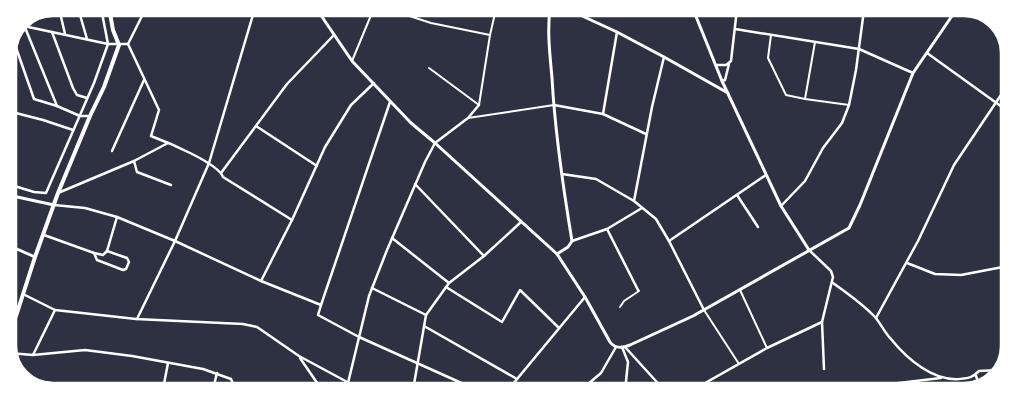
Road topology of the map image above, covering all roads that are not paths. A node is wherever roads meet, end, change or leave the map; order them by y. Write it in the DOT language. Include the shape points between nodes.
graph roads {
  1 [pos="61,16"];
  2 [pos="80,16"];
  3 [pos="102,16"];
  4 [pos="110,16"];
  5 [pos="142,16"];
  6 [pos="253,16"];
  7 [pos="321,16"];
  8 [pos="371,16"];
  9 [pos="410,16"];
  10 [pos="494,16"];
  11 [pos="549,16"];
  12 [pos="582,16"];
  13 [pos="696,16"];
  14 [pos="736,16"];
  15 [pos="863,16"];
  16 [pos="952,16"];
  17 [pos="28,26"];
  18 [pos="26,29"];
  19 [pos="735,29"];
  20 [pos="52,32"];
  21 [pos="617,32"];
  22 [pos="65,34"];
  23 [pos="334,35"];
  24 [pos="772,35"];
  25 [pos="490,36"];
  26 [pos="87,39"];
  27 [pos="815,42"];
  28 [pos="108,44"];
  29 [pos="128,44"];
  30 [pos="119,46"];
  31 [pos="17,49"];
  32 [pos="859,49"];
  33 [pos="927,52"];
  34 [pos="664,57"];
  35 [pos="352,61"];
  36 [pos="716,64"];
  37 [pos="729,64"];
  38 [pos="429,68"];
  39 [pos="913,73"];
  40 [pos="145,79"];
  41 [pos="709,81"];
  42 [pos="722,81"];
  43 [pos="374,83"];
  44 [pos="728,94"];
  45 [pos="1001,94"];
  46 [pos="87,98"];
  47 [pos="805,99"];
  48 [pos="391,100"];
  49 [pos="996,102"];
  50 [pos="479,105"];
  51 [pos="554,105"];
  52 [pos="849,105"];
  53 [pos="57,106"];
  54 [pos="1001,106"];
  55 [pos="16,113"];
  56 [pos="603,114"];
  57 [pos="80,116"];
  58 [pos="90,116"];
  59 [pos="468,118"];
  60 [pos="256,126"];
  61 [pos="74,130"];
  62 [pos="646,134"];
  63 [pos="168,143"];
  64 [pos="435,143"];
  65 [pos="112,151"];
  66 [pos="134,161"];
  67 [pos="210,163"];
  68 [pos="317,166"];
  69 [pos="221,172"];
  70 [pos="561,174"];
  71 [pos="766,175"];
  72 [pos="415,184"];
  73 [pos="171,185"];
  74 [pos="16,186"];
  75 [pos="58,193"];
  76 [pos="737,195"];
  77 [pos="16,197"];
  78 [pos="634,201"];
  79 [pos="54,205"];
  80 [pos="781,206"];
  81 [pos="642,208"];
  82 [pos="118,216"];
  83 [pos="292,220"];
  84 [pos="522,221"];
  85 [pos="758,227"];
  86 [pos="607,229"];
  87 [pos="44,235"];
  88 [pos="392,238"];
  89 [pos="175,240"];
  90 [pos="572,241"];
  91 [pos="669,241"];
  92 [pos="16,249"];
  93 [pos="809,250"];
  94 [pos="106,251"];
  95 [pos="94,253"];
  96 [pos="557,254"];
  97 [pos="484,256"];
  98 [pos="35,257"];
  99 [pos="906,263"];
  100 [pos="1001,267"];
  101 [pos="260,281"];
  102 [pos="449,283"];
  103 [pos="833,283"];
  104 [pos="446,287"];
  105 [pos="372,288"];
  106 [pos="638,290"];
  107 [pos="740,290"];
  108 [pos="23,294"];
  109 [pos="585,298"];
  110 [pos="321,305"];
  111 [pos="620,307"];
  112 [pos="55,310"];
  113 [pos="704,310"];
  114 [pos="16,314"];
  115 [pos="426,315"];
  116 [pos="876,318"];
  117 [pos="136,319"];
  118 [pos="822,322"];
  119 [pos="424,326"];
  120 [pos="559,328"];
  121 [pos="359,337"];
  122 [pos="616,347"];
  123 [pos="625,347"];
  124 [pos="767,348"];
  125 [pos="17,354"];
  126 [pos="33,355"];
  127 [pos="299,356"];
  128 [pos="168,363"];
  129 [pos="416,363"];
  130 [pos="739,364"];
  131 [pos="824,369"];
  132 [pos="991,370"];
  133 [pos="217,373"];
  134 [pos="976,376"];
  135 [pos="941,378"];
  136 [pos="517,379"];
  137 [pos="978,380"];
  138 [pos="164,383"];
  139 [pos="215,383"];
  140 [pos="233,383"];
  141 [pos="317,383"];
  142 [pos="348,383"];
  143 [pos="414,383"];
  144 [pos="461,383"];
  145 [pos="514,383"];
  146 [pos="589,383"];
  147 [pos="626,383"];
  148 [pos="658,383"];
  149 [pos="705,383"];
  150 [pos="898,383"];
  1 -- 22 [label="street"];
  2 -- 26 [label="street"];
  3 -- 28 [label="street"];
  4 -- 30 [label="main road"];
  5 -- 29 [label="street"];
  6 -- 67 [label="street"];
  7 -- 23 [label="street"];
  8 -- 35 [label="street"];
  9 -- 25 [label="street"];
  10 -- 25 [label="street"];
  11 -- 51 [label="street"];
  12 -- 21 [label="street"];
  13 -- 36 [label="street"];
  14 -- 19 [label="street"];
  15 -- 32 [label="street"];
  16 -- 33 [label="street"];
  17 -- 20 [label="street"];
  18 -- 53 [label="street"];
  19 -- 24 [label="street"];
  19 -- 37 [label="street"];
  20 -- 22 [label="street"];
  20 -- 46 [label="street" via="73,88 77,95"];
  21 -- 34 [label="street"];
  21 -- 56 [label="street"];
  22 -- 26 [label="street"];
  23 -- 35 [label="street"];
  23 -- 60 [label="street" via="287,84"];
  24 -- 27 [label="street"];
  24 -- 47 [label="street" via="768,58 786,96"];
  25 -- 50 [label="street"];
  26 -- 28 [label="street"];
  27 -- 32 [label="street"];
  27 -- 47 [label="street"];
  28 -- 30 [label="street"];
  28 -- 46 [label="street"];
  29 -- 30 [label="street"];
  29 -- 40 [label="street"];
  30 -- 58 [label="main road"];
  31 -- 53 [label="street" via="34,99"];
  32 -- 39 [label="street"];
  32 -- 52 [label="street"];
  33 -- 39 [label="street"];
  33 -- 49 [label="street"];
  34 -- 41 [label="street"];
  34 -- 62 [label="street"];
  35 -- 43 [label="street"];
  36 -- 37 [label="street"];
  36 -- 42 [label="street"];
  37 -- 42 [label="street" via="728,76"];
  38 -- 50 [label="street"];
  39 -- 93 [label="street" via="849,228"];
  40 -- 63 [label="street" via="158,110 151,136"];
  40 -- 65 [label="street"];
  41 -- 42 [label="street"];
  41 -- 44 [label="street"];
  42 -- 44 [label="street"];
  43 -- 48 [label="street"];
  43 -- 68 [label="street" via="351,105"];
  44 -- 71 [label="street"];
  45 -- 49 [label="street"];
  46 -- 57 [label="street"];
  47 -- 52 [label="street"];
  48 -- 64 [label="street"];
  48 -- 110 [label="street"];
  49 -- 54 [label="street"];
  49 -- 99 [label="street" via="954,165"];
  50 -- 59 [label="street"];
  51 -- 56 [label="street"];
  51 -- 59 [label="street"];
  51 -- 70 [label="street"];
  52 -- 80 [label="street" via="842,123 823,148 805,181"];
  53 -- 57 [label="street"];
  55 -- 61 [label="street"];
  56 -- 62 [label="street"];
  57 -- 58 [label="street"];
  57 -- 61 [label="street"];
  58 -- 75 [label="main road"];
  59 -- 64 [label="street"];
  60 -- 68 [label="street"];
  60 -- 69 [label="street"];
  61 -- 74 [label="street" via="46,193"];
  62 -- 78 [label="street"];
  63 -- 66 [label="street"];
  63 -- 67 [label="street"];
  64 -- 72 [label="street"];
  64 -- 84 [label="street"];
  66 -- 73 [label="street" via="137,172"];
  66 -- 75 [label="street"];
  67 -- 69 [label="street"];
  67 -- 89 [label="street"];
  68 -- 83 [label="street"];
  69 -- 83 [label="street" via="223,177"];
  70 -- 78 [label="street" via="596,179"];
  70 -- 90 [label="street"];
  71 -- 76 [label="street"];
  71 -- 80 [label="street"];
  72 -- 88 [label="street"];
  72 -- 97 [label="street"];
  75 -- 79 [label="main road"];
  76 -- 85 [label="street"];
  76 -- 91 [label="street"];
  77 -- 79 [label="street"];
  78 -- 81 [label="street"];
  79 -- 82 [label="street"];
  79 -- 87 [label="main road"];
  80 -- 93 [label="street"];
  81 -- 86 [label="street"];
  81 -- 91 [label="street" via="656,219"];
  82 -- 89 [label="street"];
  82 -- 94 [label="street"];
  83 -- 101 [label="street"];
  84 -- 96 [label="street"];
  84 -- 97 [label="street"];
  86 -- 90 [label="street"];
  86 -- 106 [label="street"];
  87 -- 95 [label="street"];
  87 -- 98 [label="main road"];
  88 -- 102 [label="street"];
  88 -- 105 [label="street"];
  89 -- 101 [label="street"];
  89 -- 117 [label="street"];
  90 -- 96 [label="street" via="568,248"];
  91 -- 113 [label="street"];
  92 -- 98 [label="street"];
  93 -- 103 [label="street" via="831,271"];
  93 -- 107 [label="street"];
  94 -- 95 [label="street"];
  94 -- 95 [label="street" via="127,258 126,270 97,260"];
  96 -- 109 [label="street"];
  97 -- 102 [label="street"];
  98 -- 108 [label="main road"];
  99 -- 100 [label="street" via="935,274 961,275"];
  99 -- 116 [label="street"];
  101 -- 110 [label="street"];
  102 -- 104 [label="street"];
  103 -- 116 [label="street"];
  103 -- 118 [label="street"];
  104 -- 115 [label="street"];
  104 -- 120 [label="street" via="502,322 520,290"];
  105 -- 115 [label="street"];
  105 -- 121 [label="street"];
  106 -- 111 [label="street"];
  107 -- 113 [label="street"];
  107 -- 124 [label="street"];
  108 -- 112 [label="street"];
  108 -- 114 [label="main road"];
  109 -- 120 [label="street"];
  109 -- 122 [label="street" via="611,344"];
  110 -- 121 [label="street" via="318,315"];
  112 -- 117 [label="street"];
  112 -- 126 [label="street"];
  113 -- 123 [label="street"];
  113 -- 130 [label="street"];
  115 -- 119 [label="street"];
  116 -- 135 [label="street" via="902,351"];
  117 -- 127 [label="street" via="244,324 257,327"];
  118 -- 124 [label="street"];
  118 -- 131 [label="street"];
  119 -- 129 [label="street"];
  119 -- 136 [label="street"];
  120 -- 136 [label="street"];
  121 -- 129 [label="street"];
  121 -- 142 [label="street"];
  122 -- 123 [label="street"];
  122 -- 146 [label="street" via="601,373"];
  123 -- 147 [label="street" via="628,362"];
  123 -- 148 [label="street"];
  124 -- 130 [label="street"];
  125 -- 126 [label="street"];
  126 -- 128 [label="street" via="85,350"];
  127 -- 141 [label="street"];
  127 -- 142 [label="street"];
  128 -- 133 [label="street"];
  128 -- 138 [label="street"];
  129 -- 143 [label="street"];
  129 -- 144 [label="street"];
  130 -- 149 [label="street"];
  132 -- 134 [label="street" via="980,371"];
  133 -- 139 [label="street"];
  133 -- 140 [label="street"];
  134 -- 135 [label="street"];
  134 -- 137 [label="street"];
  135 -- 150 [label="street"];
  136 -- 145 [label="street"];
}
